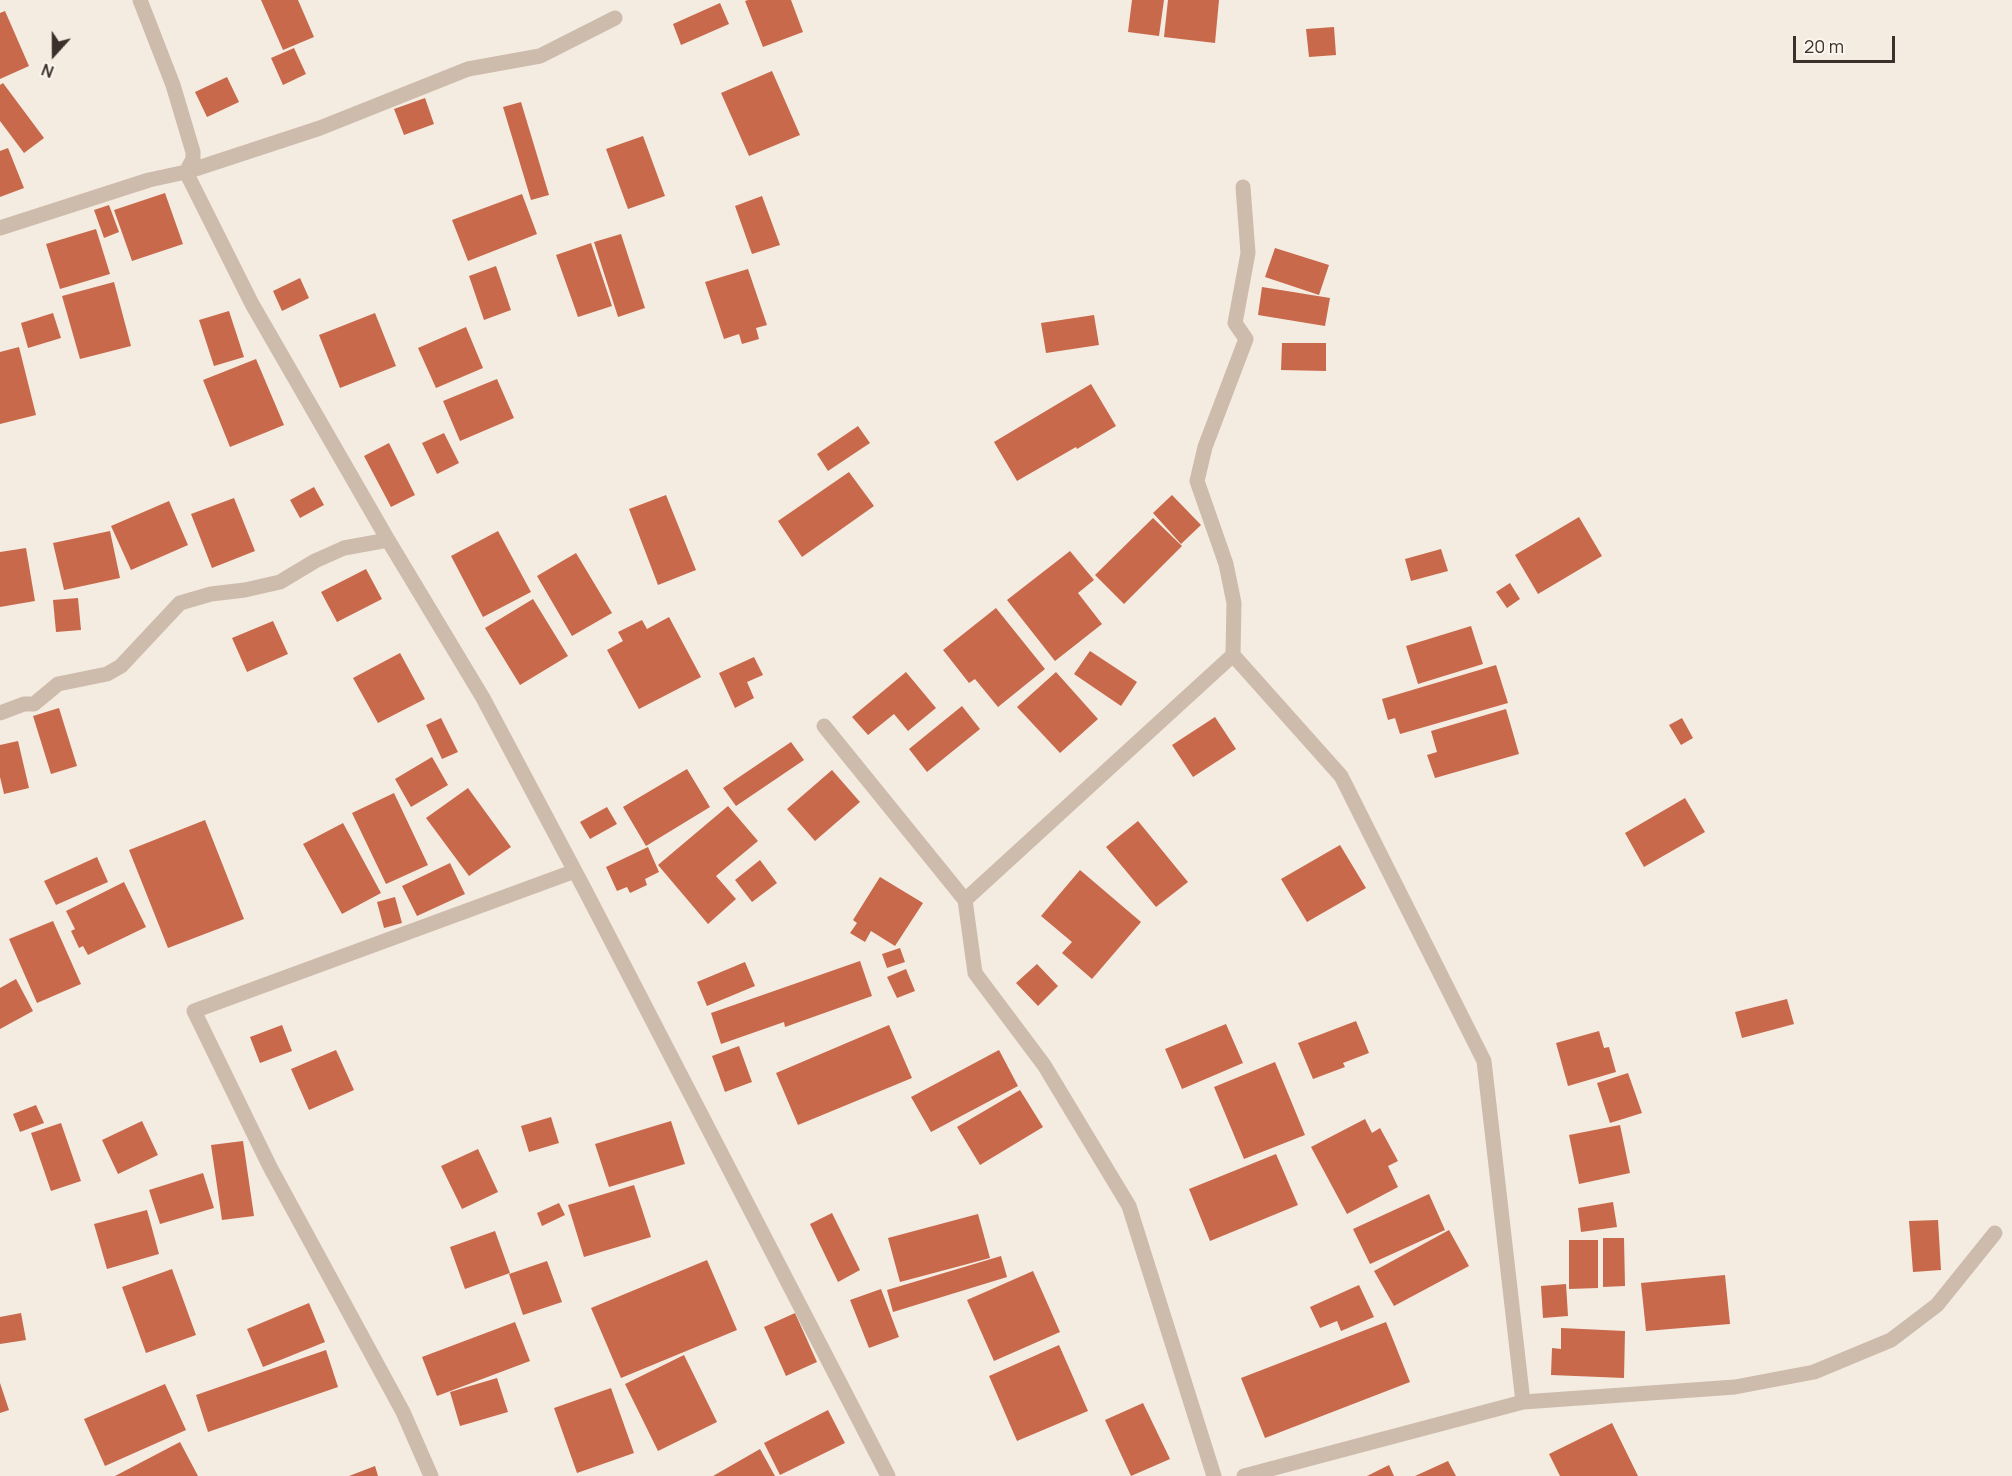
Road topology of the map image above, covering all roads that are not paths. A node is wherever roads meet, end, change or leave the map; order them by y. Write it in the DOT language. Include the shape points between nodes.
graph roads {
  1 [pos="140,0"];
  2 [pos="615,18"];
  3 [pos="186,172"];
  4 [pos="1243,187"];
  5 [pos="0,228"];
  6 [pos="388,540"];
  7 [pos="1233,655"];
  8 [pos="0,713"];
  9 [pos="824,726"];
  10 [pos="575,871"];
  11 [pos="964,900"];
  12 [pos="1995,1233"];
  13 [pos="1523,1402"];
  14 [pos="431,1476"];
  15 [pos="888,1476"];
  16 [pos="1214,1476"];
  17 [pos="1244,1476"];
  1 -- 3 [label="street" via="173,85 193,152"];
  2 -- 3 [label="street" via="540,56 468,69 320,128"];
  3 -- 5 [label="street" via="149,180"];
  3 -- 6 [label="street" via="252,304"];
  4 -- 7 [label="street" via="1248,253 1235,323 1246,339 1205,447 1197,481 1226,564 1234,603"];
  6 -- 8 [label="street" via="344,548 280,582 180,603 121,666 107,674 58,684 34,704"];
  6 -- 10 [label="street" via="483,698"];
  7 -- 11 [label="street"];
  7 -- 13 [label="street" via="1341,776 1484,1061"];
  9 -- 11 [label="street"];
  10 -- 14 [label="street" via="194,1011 270,1167 403,1412"];
  10 -- 15 [label="street"];
  11 -- 16 [label="street" via="975,973 1044,1065 1129,1206"];
  12 -- 13 [label="street" via="1937,1305 1891,1340 1814,1372 1736,1387"];
  13 -- 17 [label="street"];
}
